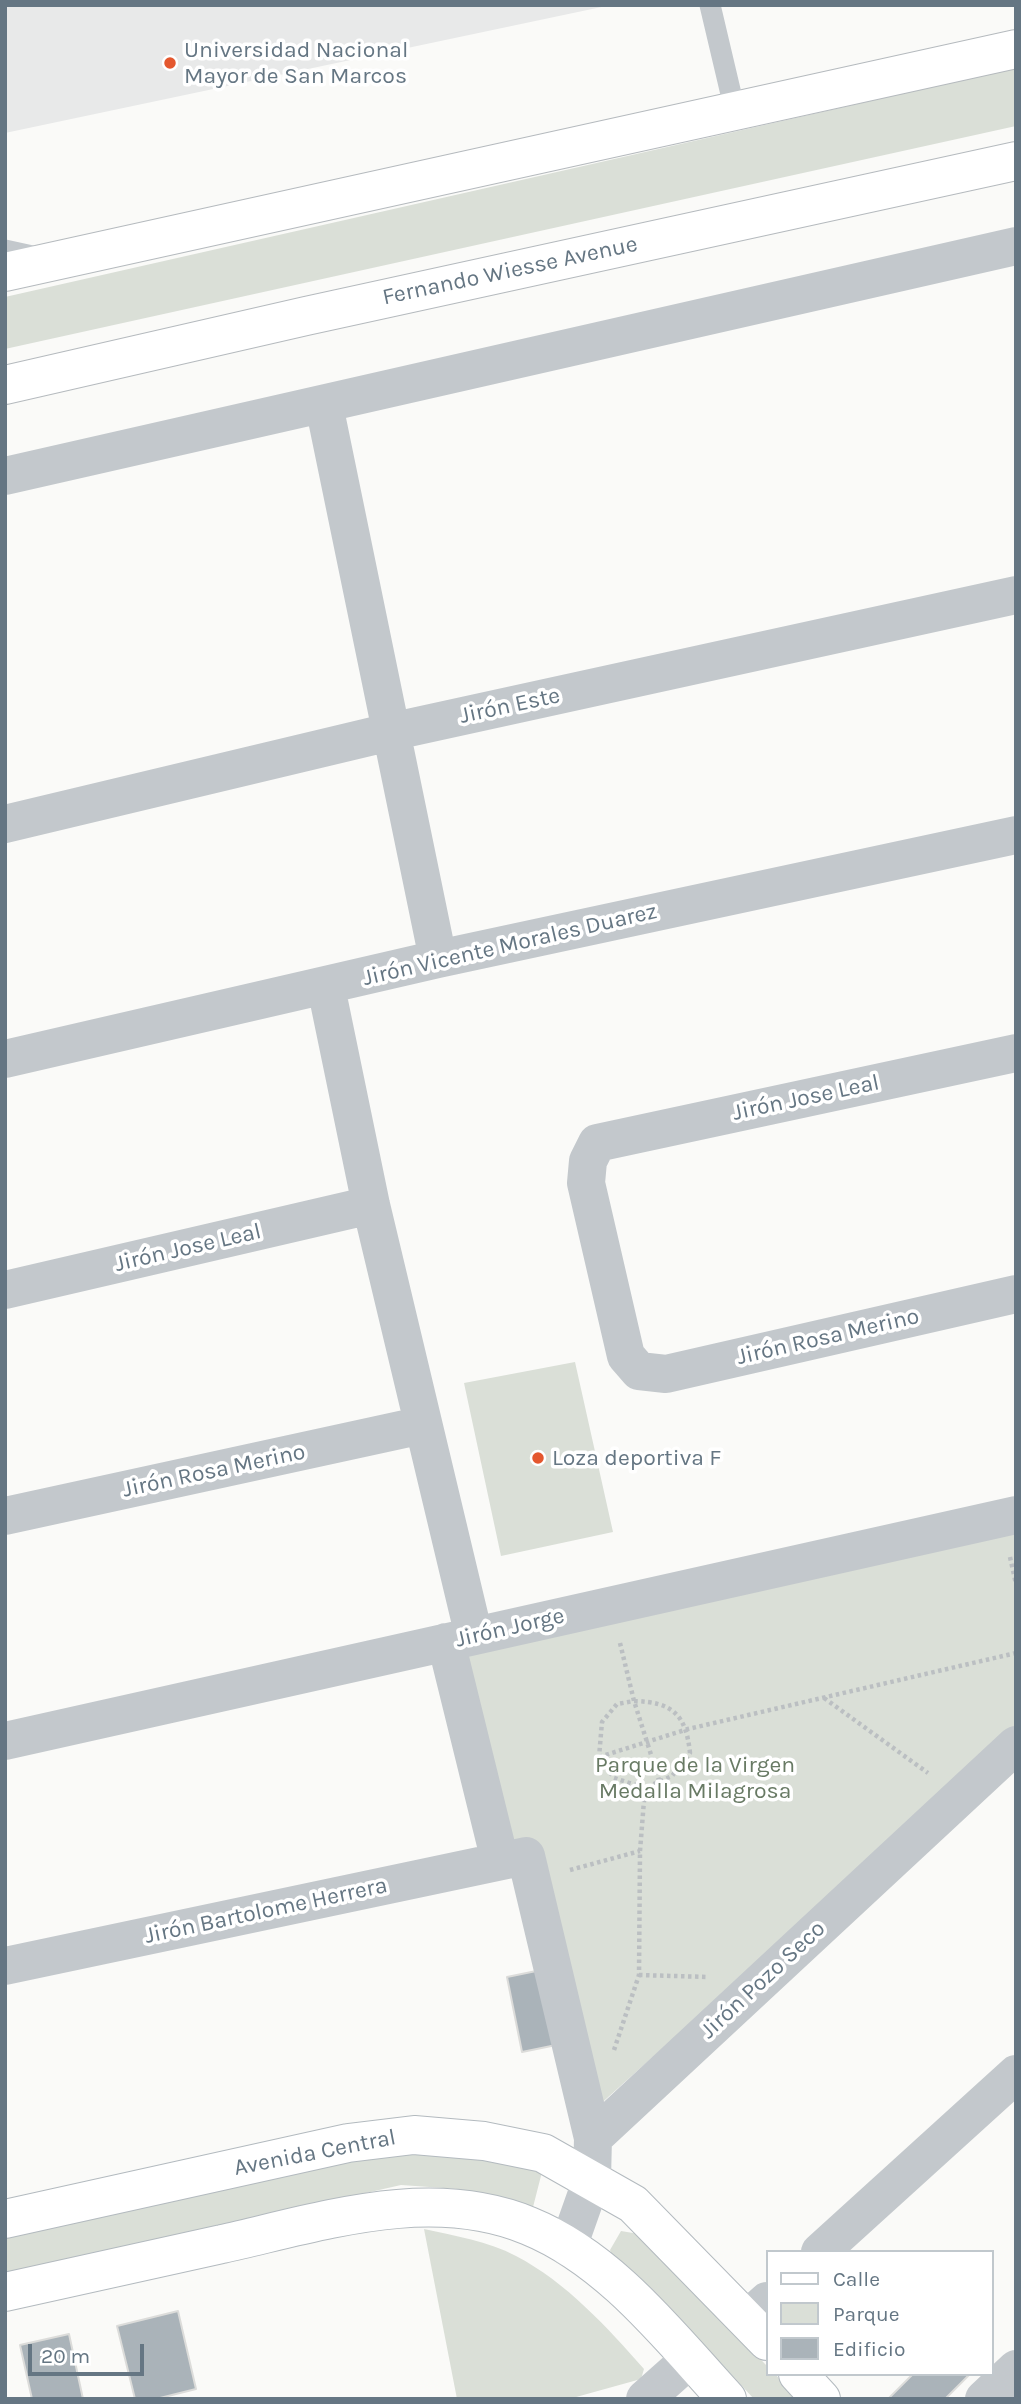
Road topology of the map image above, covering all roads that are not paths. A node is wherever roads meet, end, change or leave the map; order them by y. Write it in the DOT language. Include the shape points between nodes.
graph roads {
  1 [pos="710,5"];
  2 [pos="1016,49"];
  3 [pos="735,111"];
  4 [pos="1016,161"];
  5 [pos="1016,246"];
  6 [pos="5,250"];
  7 [pos="53,261"];
  8 [pos="5,272"];
  9 [pos="5,385"];
  10 [pos="324,405"];
  11 [pos="5,476"];
  12 [pos="1016,595"];
  13 [pos="390,732"];
  14 [pos="5,824"];
  15 [pos="1016,835"];
  16 [pos="438,958"];
  17 [pos="326,987"];
  18 [pos="1016,1053"];
  19 [pos="5,1059"];
  20 [pos="371,1205"];
  21 [pos="5,1290"];
  22 [pos="1016,1294"];
  23 [pos="639,1371"];
  24 [pos="423,1425"];
  25 [pos="1016,1514"];
  26 [pos="5,1516"];
  27 [pos="460,1639"];
  28 [pos="5,1741"];
  29 [pos="1016,1745"];
  30 [pos="520,1866"];
  31 [pos="5,1966"];
  32 [pos="1016,2074"];
  33 [pos="593,2138"];
  34 [pos="592,2179"];
  35 [pos="5,2219"];
  36 [pos="568,2247"];
  37 [pos="822,2250"];
  38 [pos="5,2292"];
  39 [pos="760,2320"];
  40 [pos="690,2359"];
  41 [pos="1016,2369"];
  42 [pos="800,2376"];
  43 [pos="645,2399"];
  44 [pos="727,2399"];
  45 [pos="821,2399"];
  46 [pos="984,2399"];
  1 -- 3 [label="lane"];
  2 -- 3 [label="main road"];
  3 -- 7 [label="main road"];
  4 -- 9 [label="main road, Fernando Wiesse Avenue"];
  5 -- 10 [label="street"];
  6 -- 7 [label="lane"];
  7 -- 8 [label="main road"];
  10 -- 11 [label="street"];
  10 -- 13 [label="street"];
  12 -- 13 [label="street, Jirón Este"];
  13 -- 14 [label="street, Jirón Este"];
  13 -- 16 [label="street"];
  15 -- 16 [label="street, Jirón Vicente Morales Duarez"];
  16 -- 17 [label="street, Jirón Vicente Morales Duarez"];
  17 -- 19 [label="street, Jirón Vicente Morales Duarez"];
  17 -- 20 [label="street"];
  18 -- 23 [label="street, Jirón Jose Leal" via="597,1143 588,1161 586,1183 625,1356"];
  20 -- 21 [label="street, Jirón Jose Leal"];
  20 -- 24 [label="street"];
  22 -- 23 [label="street, Jirón Rosa Merino" via="666,1374"];
  24 -- 26 [label="street, Jirón Rosa Merino"];
  24 -- 27 [label="street"];
  25 -- 27 [label="street, Jirón Jorge"];
  27 -- 28 [label="street, Jirón Jorge"];
  27 -- 30 [label="street"];
  29 -- 33 [label="street, Jirón Pozo Seco"];
  30 -- 31 [label="street, Jirón Bartolome Herrera"];
  30 -- 33 [label="street"];
  32 -- 37 [label="street"];
  33 -- 34 [label="street"];
  34 -- 35 [label="main road, Avenida Central" via="543,2153 484,2141 414,2135 348,2143"];
  34 -- 36 [label="street"];
  34 -- 39 [label="main road, Avenida Central" via="633,2204"];
  36 -- 38 [label="main road" via="528,2226 480,2213 412,2206 346,2216"];
  36 -- 40 [label="main road" via="608,2275"];
  40 -- 43 [label="street"];
  40 -- 44 [label="main road"];
  41 -- 46 [label="street"];
  42 -- 45 [label="main road"];
}
